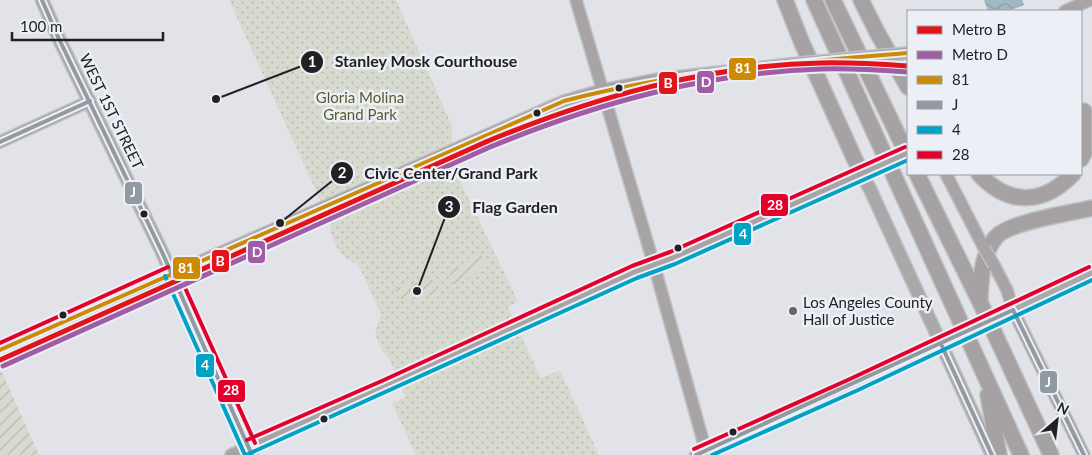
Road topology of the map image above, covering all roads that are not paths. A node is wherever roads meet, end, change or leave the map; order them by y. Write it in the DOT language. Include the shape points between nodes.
graph roads {
  1 [pos="42,0"];
  2 [pos="576,0"];
  3 [pos="785,0"];
  4 [pos="814,0"];
  5 [pos="833,0"];
  6 [pos="861,0"];
  7 [pos="1090,0"];
  8 [pos="1067,10"];
  9 [pos="907,53"];
  10 [pos="907,85"];
  11 [pos="602,90"];
  12 [pos="90,101"];
  13 [pos="1086,111"];
  14 [pos="0,142"];
  15 [pos="907,152"];
  16 [pos="907,154"];
  17 [pos="1082,157"];
  18 [pos="867,171"];
  19 [pos="917,175"];
  20 [pos="947,175"];
  21 [pos="980,175"];
  22 [pos="1072,175"];
  23 [pos="1092,208"];
  24 [pos="654,265"];
  25 [pos="172,273"];
  26 [pos="1092,273"];
  27 [pos="980,302"];
  28 [pos="1008,313"];
  29 [pos="946,342"];
  30 [pos="0,350"];
  31 [pos="985,378"];
  32 [pos="251,451"];
  33 [pos="703,454"];
  34 [pos="994,454"];
  35 [pos="231,455"];
  36 [pos="1021,455"];
  37 [pos="1051,455"];
  38 [pos="1084,455"];
  1 -- 12 [label="main road, WEST 1ST STREET"];
  2 -- 11 [label="main road"];
  3 -- 18 [label="highway" via="802,43"];
  4 -- 31 [label="highway"];
  5 -- 15 [label="highway"];
  6 -- 10 [label="highway"];
  7 -- 8 [label="main road"];
  9 -- 11 [label="main road, bridge" via="658,79"];
  11 -- 24 [label="main road"];
  11 -- 25 [label="main road" via="564,101 516,121"];
  12 -- 14 [label="main road"];
  12 -- 25 [label="main road, WEST 1ST STREET"];
  13 -- 17 [label="highway"];
  16 -- 18 [label="main road, bridge"];
  18 -- 24 [label="main road"];
  18 -- 29 [label="main road"];
  19 -- 27 [label="highway"];
  20 -- 28 [label="main road, bridge" via="1007,290"];
  21 -- 22 [label="highway" via="1001,192 1033,198 1047,194"];
  23 -- 27 [label="highway" via="1016,226 997,237 981,271"];
  24 -- 32 [label="main road" via="379,389"];
  24 -- 33 [label="main road"];
  25 -- 30 [label="main road"];
  25 -- 32 [label="main road, WEST 1ST STREET"];
  26 -- 28 [label="main road"];
  27 -- 37 [label="highway"];
  28 -- 29 [label="main road, bridge"];
  28 -- 38 [label="main road"];
  29 -- 33 [label="main road"];
  29 -- 34 [label="main road"];
  31 -- 34 [label="highway" via="994,432"];
  31 -- 36 [label="highway"];
  32 -- 35 [label="main road"];
}
